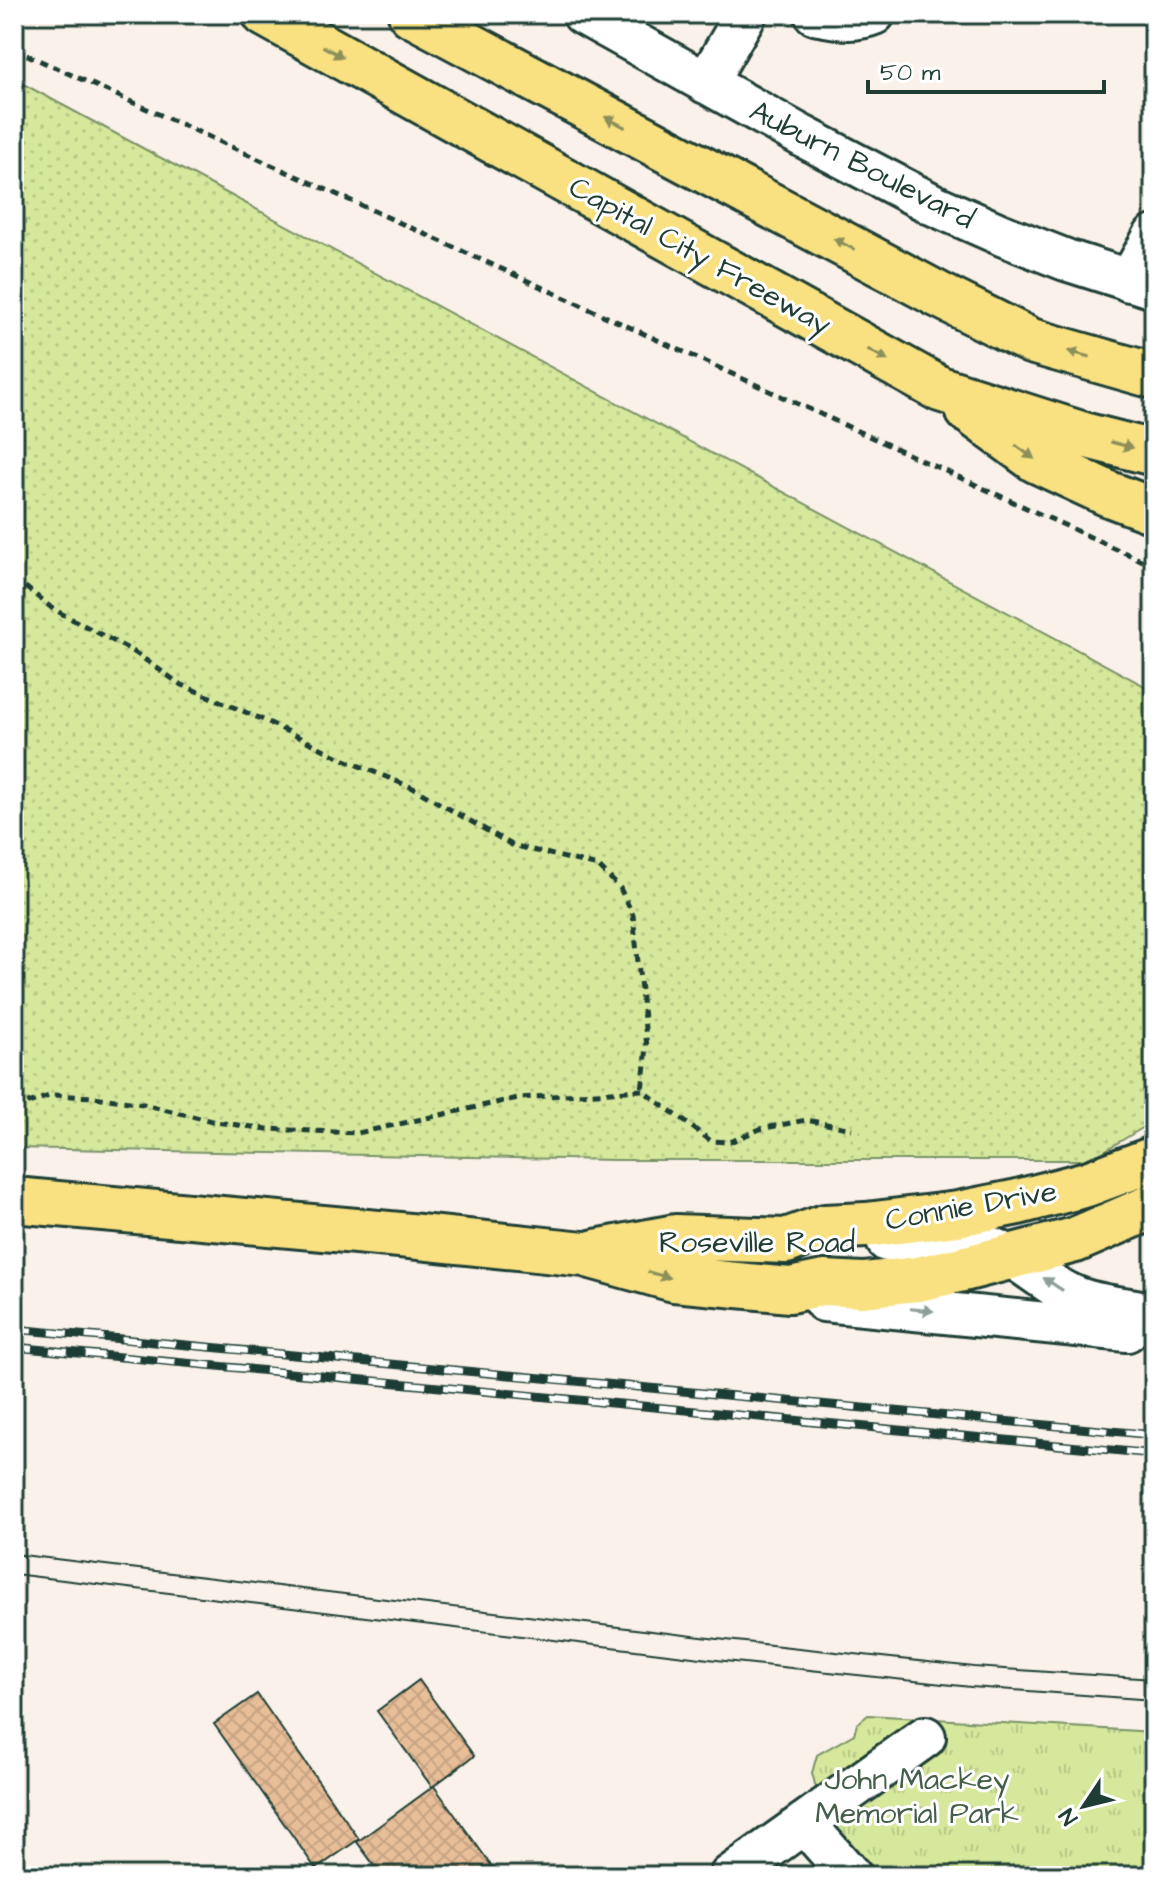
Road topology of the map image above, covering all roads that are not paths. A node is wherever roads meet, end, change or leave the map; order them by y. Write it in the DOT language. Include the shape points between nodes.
graph roads {
  1 [pos="265,14"];
  2 [pos="411,14"];
  3 [pos="583,14"];
  4 [pos="746,14"];
  5 [pos="815,14"];
  6 [pos="874,14"];
  7 [pos="706,83"];
  8 [pos="1154,236"];
  9 [pos="1141,285"];
  10 [pos="1154,376"];
  11 [pos="940,389"];
  12 [pos="1154,453"];
  13 [pos="1154,511"];
  14 [pos="1154,1159"];
  15 [pos="14,1200"];
  16 [pos="1154,1206"];
  17 [pos="786,1241"];
  18 [pos="584,1254"];
  19 [pos="1011,1257"];
  20 [pos="790,1290"];
  21 [pos="1154,1314"];
  22 [pos="1154,1330"];
  23 [pos="925,1737"];
  24 [pos="804,1823"];
  25 [pos="730,1876"];
  26 [pos="851,1876"];
  1 -- 11 [label="main road, Capital City Freeway, one-way"];
  10 -- 2 [label="main road, one-way" via="1031,341"];
  3 -- 7 [label="street, Auburn Boulevard"];
  4 -- 7 [label="street"];
  5 -- 6 [label="street" via="861,19"];
  7 -- 9 [label="street, Auburn Boulevard" via="934,205"];
  8 -- 9 [label="street"];
  11 -- 12 [label="main road, Capital City Freeway, one-way"];
  11 -- 13 [label="main road, one-way" via="1036,460"];
  14 -- 17 [label="main road, Connie Drive" via="1018,1202 943,1216 825,1227"];
  15 -- 18 [label="main road, Roseville Road"];
  16 -- 19 [label="main road, Connie Drive" via="1075,1240"];
  17 -- 18 [label="main road, Roseville Road" via="675,1237"];
  17 -- 19 [label="street, Roseville Road" via="828,1247 922,1237 960,1239"];
  18 -- 20 [label="main road, Roseville Road, one-way" via="674,1279"];
  19 -- 20 [label="main road, Connie Drive" via="918,1279 824,1283"];
  21 -- 19 [label="street, Roseville Road, one-way" via="1077,1297"];
  20 -- 22 [label="street, Roseville Road, one-way" via="824,1301"];
  23 -- 24 [label="street"];
  24 -- 25 [label="street"];
  24 -- 26 [label="street"];
}
